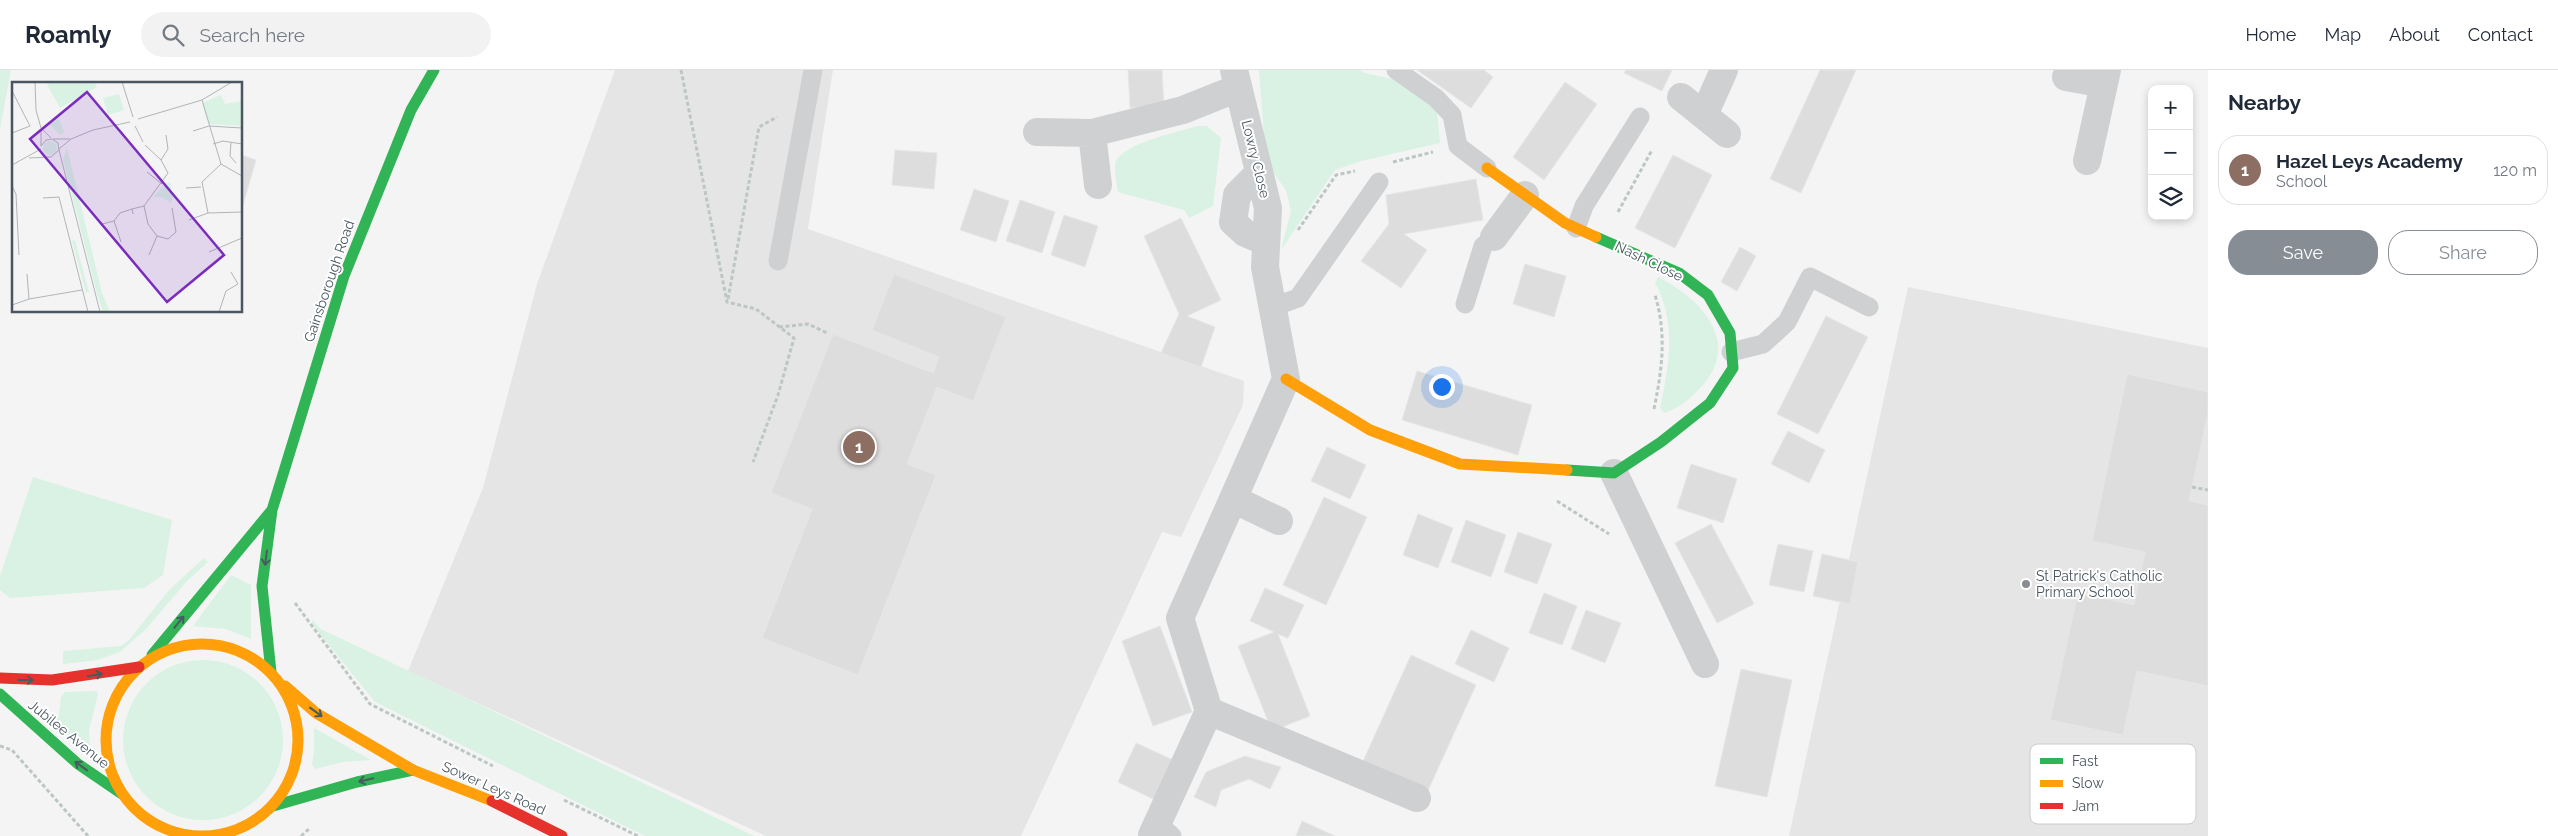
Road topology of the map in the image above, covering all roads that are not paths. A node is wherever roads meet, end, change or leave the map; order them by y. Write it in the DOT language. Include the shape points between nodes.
graph roads {
  1 [pos="434,70"];
  2 [pos="812,70"];
  3 [pos="1396,70"];
  4 [pos="1724,70"];
  5 [pos="2066,77"];
  6 [pos="2105,77"];
  7 [pos="1236,79"];
  8 [pos="1681,97"];
  9 [pos="1704,116"];
  10 [pos="1640,117"];
  11 [pos="1037,132"];
  12 [pos="1092,133"];
  13 [pos="1727,134"];
  14 [pos="2087,161"];
  15 [pos="1487,168"];
  16 [pos="1379,182"];
  17 [pos="1098,185"];
  18 [pos="1525,195"];
  19 [pos="1576,228"];
  20 [pos="1494,237"];
  21 [pos="778,261"];
  22 [pos="1465,304"];
  23 [pos="1273,307"];
  24 [pos="1869,307"];
  25 [pos="1731,352"];
  26 [pos="1286,379"];
  27 [pos="1614,473"];
  28 [pos="1233,499"];
  29 [pos="272,510"];
  30 [pos="1279,521"];
  31 [pos="144,663"];
  32 [pos="1705,664"];
  33 [pos="271,672"];
  34 [pos="0,678"];
  35 [pos="279,681"];
  36 [pos="0,694"];
  37 [pos="1209,711"];
  38 [pos="413,770"];
  39 [pos="122,794"];
  40 [pos="1417,798"];
  41 [pos="273,806"];
  42 [pos="151,821"];
  43 [pos="256,821"];
  44 [pos="1161,831"];
  45 [pos="153,836"];
  46 [pos="244,836"];
  47 [pos="562,836"];
  1 -- 29 [label="street, Gainsborough Road" via="411,110 344,276"];
  2 -- 21 [label="lane"];
  3 -- 15 [label="lane" via="1436,98 1452,115 1458,146"];
  4 -- 9 [label="street"];
  5 -- 6 [label="street"];
  6 -- 14 [label="street"];
  7 -- 12 [label="street, Lowry Close" via="1183,110"];
  7 -- 23 [label="street, Lowry Close" via="1268,208 1265,267"];
  8 -- 9 [label="street"];
  9 -- 13 [label="street"];
  10 -- 19 [label="lane" via="1584,206"];
  11 -- 12 [label="street, Lowry Close"];
  12 -- 17 [label="street"];
  15 -- 18 [label="street, Nash Close"];
  16 -- 23 [label="lane" via="1298,298"];
  18 -- 19 [label="street, Nash Close" via="1565,224"];
  18 -- 20 [label="street"];
  19 -- 25 [label="street, Nash Close" via="1679,273 1708,295 1730,333"];
  20 -- 22 [label="lane" via="1483,246"];
  23 -- 26 [label="street, Lowry Close"];
  24 -- 25 [label="lane" via="1810,277 1786,322 1763,344"];
  25 -- 27 [label="street, Nash Close" via="1733,368 1710,403"];
  26 -- 27 [label="street" via="1370,430 1460,464"];
  26 -- 28 [label="street"];
  27 -- 32 [label="street"];
  28 -- 30 [label="street"];
  28 -- 37 [label="street" via="1180,618"];
  31 -- 29 [label="street, Gainsborough Road, one-way"];
  29 -- 33 [label="street, Gainsborough Road, one-way" via="262,586"];
  31 -- 33 [label="street" via="179,646 212,643 244,652"];
  34 -- 31 [label="street, Jubilee Avenue, one-way" via="23,681 94,676"];
  31 -- 39 [label="street, Gainsborough Road" via="121,688 109,713 106,741 110,768"];
  33 -- 35 [label="street"];
  35 -- 38 [label="street, Sower Leys Road, one-way" via="316,713"];
  35 -- 41 [label="street" via="293,706 299,735 296,764 285,791"];
  39 -- 36 [label="street, Jubilee Avenue, one-way" via="78,764"];
  37 -- 40 [label="street"];
  37 -- 44 [label="street"];
  38 -- 41 [label="street, one-way"];
  38 -- 47 [label="street, Sower Leys Road" via="485,798"];
  39 -- 42 [label="street"];
  41 -- 43 [label="street"];
  42 -- 43 [label="street" via="161,828 186,835 215,836"];
  42 -- 45 [label="street"];
  43 -- 46 [label="street"];
}
